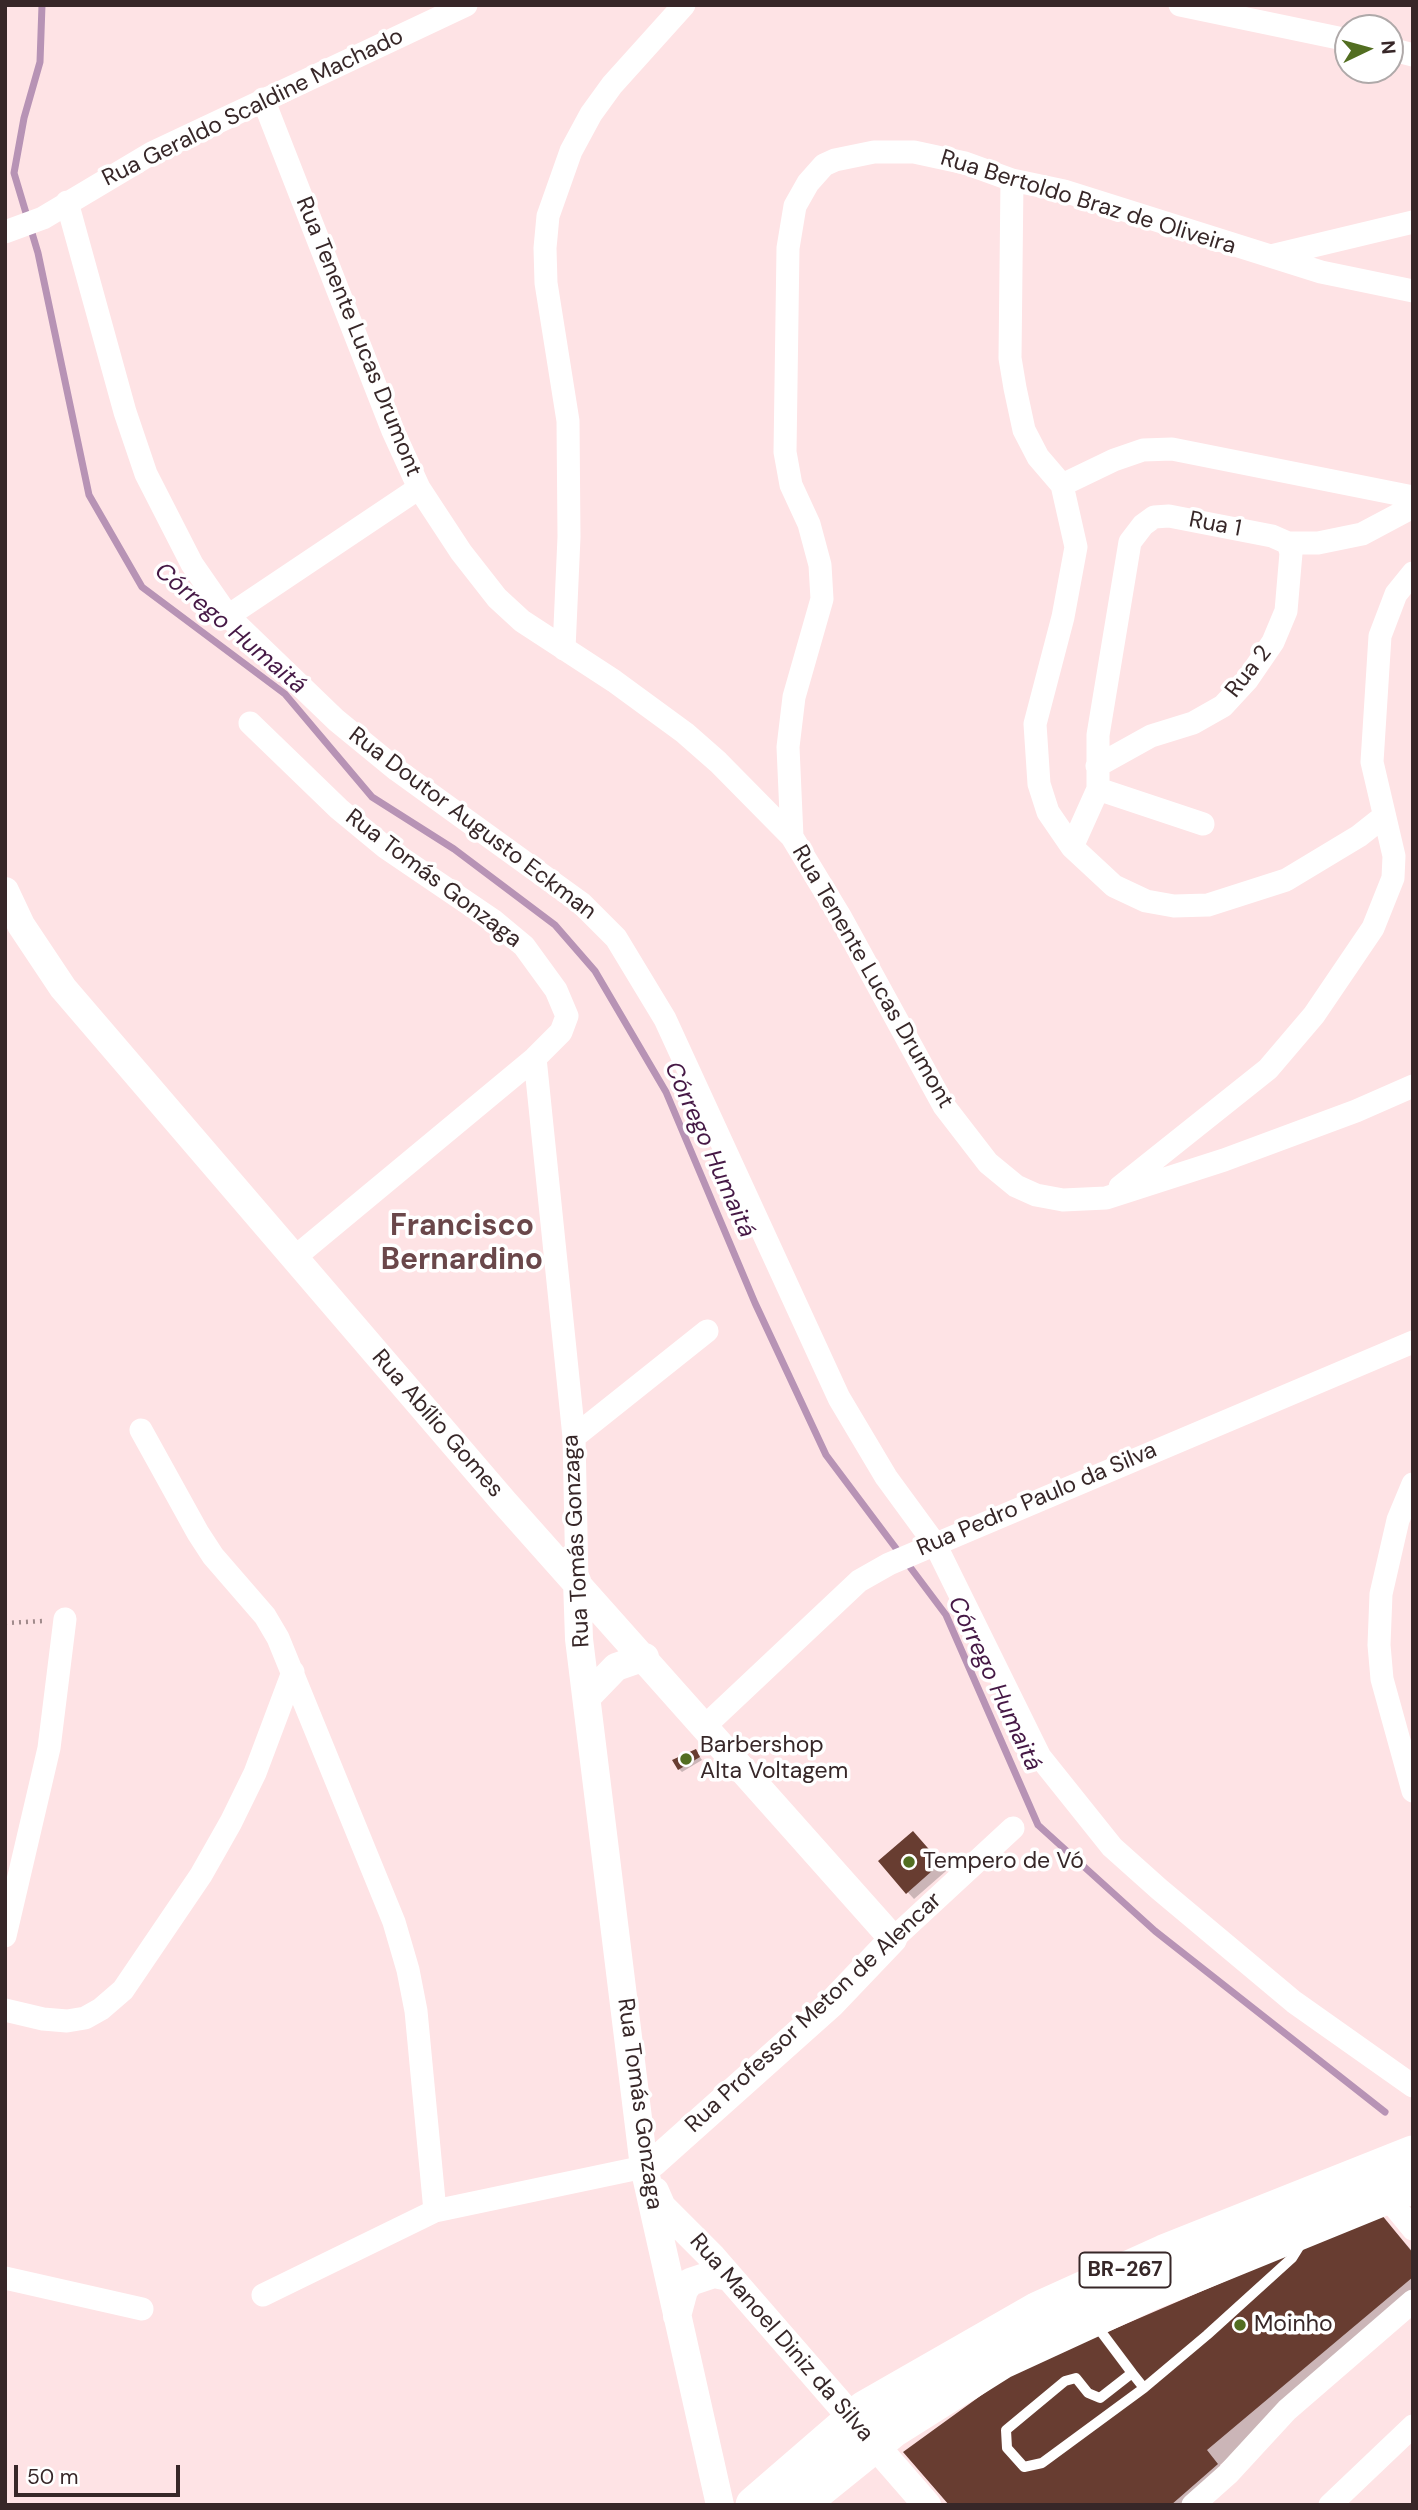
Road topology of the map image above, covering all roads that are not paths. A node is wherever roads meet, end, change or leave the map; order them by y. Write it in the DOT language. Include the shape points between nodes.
graph roads {
  1 [pos="466,5"];
  2 [pos="684,5"];
  3 [pos="1180,5"];
  4 [pos="1334,37"];
  5 [pos="263,99"];
  6 [pos="1012,180"];
  7 [pos="68,202"];
  8 [pos="1413,222"];
  9 [pos="13,230"];
  10 [pos="1268,257"];
  11 [pos="1413,291"];
  12 [pos="1062,485"];
  13 [pos="419,488"];
  14 [pos="1413,497"];
  15 [pos="1413,507"];
  16 [pos="1289,543"];
  17 [pos="1413,573"];
  18 [pos="228,616"];
  19 [pos="564,649"];
  20 [pos="250,723"];
  21 [pos="1097,777"];
  22 [pos="1383,817"];
  23 [pos="1203,824"];
  24 [pos="792,837"];
  25 [pos="1072,847"];
  26 [pos="5,891"];
  27 [pos="535,1058"];
  28 [pos="1413,1086"];
  29 [pos="1106,1198"];
  30 [pos="293,1258"];
  31 [pos="707,1331"];
  32 [pos="1413,1342"];
  33 [pos="141,1430"];
  34 [pos="573,1437"];
  35 [pos="1413,1484"];
  36 [pos="925,1549"];
  37 [pos="577,1581"];
  38 [pos="65,1619"];
  39 [pos="645,1657"];
  40 [pos="293,1672"];
  41 [pos="588,1696"];
  42 [pos="705,1726"];
  43 [pos="1413,1791"];
  44 [pos="1013,1828"];
  45 [pos="5,1936"];
  46 [pos="893,1939"];
  47 [pos="5,2010"];
  48 [pos="1413,2086"];
  49 [pos="1413,2154"];
  50 [pos="644,2167"];
  51 [pos="1400,2190"];
  52 [pos="435,2211"];
  53 [pos="1304,2228"];
  54 [pos="1413,2229"];
  55 [pos="729,2277"];
  56 [pos="5,2278"];
  57 [pos="263,2295"];
  58 [pos="1413,2301"];
  59 [pos="142,2308"];
  60 [pos="677,2316"];
  61 [pos="1091,2318"];
  62 [pos="1132,2373"];
  63 [pos="1144,2388"];
  64 [pos="1413,2426"];
  65 [pos="863,2430"];
  66 [pos="720,2505"];
  67 [pos="754,2505"];
  68 [pos="799,2505"];
  69 [pos="927,2505"];
  70 [pos="1193,2505"];
  71 [pos="1331,2505"];
  1 -- 5 [label="street, Rua Geraldo Scaldine Machado"];
  2 -- 19 [label="street" via="591,114 571,151 548,216 546,283 568,421"];
  3 -- 4 [label="street"];
  5 -- 7 [label="street, Rua Geraldo Scaldine Machado" via="152,153"];
  5 -- 13 [label="street, Rua Tenente Lucas Drumont" via="373,383"];
  6 -- 10 [label="street, Rua Bertoldo Braz de Oliveira" via="1064,191"];
  6 -- 12 [label="street" via="1010,358 1024,430 1038,457"];
  6 -- 24 [label="street, Rua Bertoldo Braz de Oliveira" via="914,152 874,152 824,165 795,206 788,248 785,452 791,485 809,524 820,565 822,599 794,697 788,747"];
  7 -- 9 [label="street, Rua Geraldo Scaldine Machado"];
  7 -- 18 [label="street, Rua Doutor Augusto Eckman" via="121,400 146,474 192,564"];
  8 -- 10 [label="street"];
  10 -- 11 [label="street, Rua Bertoldo Braz de Oliveira"];
  12 -- 14 [label="street" via="1143,450 1172,449"];
  12 -- 25 [label="street" via="1076,547 1063,617 1040,696 1034,747 1048,812"];
  13 -- 18 [label="street"];
  13 -- 19 [label="street, Rua Tenente Lucas Drumont" via="497,598"];
  15 -- 16 [label="street, Rua 1" via="1362,534 1318,544"];
  16 -- 21 [label="street, Rua 2" via="1286,611 1273,642 1247,680 1223,706 1193,723 1152,736"];
  16 -- 21 [label="street, Rua 1" via="1170,516 1154,517 1143,525 1130,542 1098,735"];
  17 -- 22 [label="street" via="1396,594 1380,636 1372,762"];
  18 -- 36 [label="street, Rua Doutor Augusto Eckman" via="284,672 397,770 555,883 616,938 665,1019 839,1398"];
  19 -- 24 [label="street, Rua Tenente Lucas Drumont" via="685,733"];
  20 -- 27 [label="street, Rua Tomás Gonzaga" via="385,847 494,921 531,954 556,990 567,1016 561,1032"];
  21 -- 23 [label="street"];
  21 -- 25 [label="street"];
  22 -- 25 [label="street" via="1286,880 1208,905 1146,901 1114,886"];
  22 -- 29 [label="street" via="1394,856 1393,878 1373,928 1314,1015 1268,1069"];
  24 -- 29 [label="street, Rua Tenente Lucas Drumont" via="944,1106 988,1163 1016,1186 1036,1195 1063,1200"];
  26 -- 30 [label="street, Rua Abílio Gomes" via="42,961"];
  27 -- 30 [label="street"];
  27 -- 34 [label="street, Rua Tomás Gonzaga"];
  28 -- 29 [label="street, Rua Tenente Lucas Drumont" via="1224,1160"];
  30 -- 37 [label="street, Rua Abílio Gomes"];
  31 -- 34 [label="street"];
  32 -- 36 [label="street, Rua Pedro Paulo da Silva"];
  33 -- 40 [label="street" via="198,1533 265,1616"];
  34 -- 37 [label="street, Rua Tomás Gonzaga"];
  35 -- 43 [label="street" via="1398,1520 1381,1594 1379,1645 1382,1679"];
  36 -- 42 [label="street, Rua Pedro Paulo da Silva" via="859,1581"];
  36 -- 48 [label="street, Rua Doutor Augusto Eckman" via="1040,1757 1112,1847 1294,2002"];
  37 -- 39 [label="street, Rua Abílio Gomes"];
  37 -- 41 [label="street, Rua Tomás Gonzaga" via="579,1639"];
  38 -- 45 [label="street" via="49,1748"];
  39 -- 41 [label="street" via="616,1667"];
  39 -- 42 [label="street, Rua Abílio Gomes"];
  40 -- 47 [label="street" via="231,1822 123,1990 101,2010 76,2019 43,2019"];
  40 -- 52 [label="street" via="394,1922 408,1969"];
  41 -- 50 [label="street, Rua Tomás Gonzaga"];
  42 -- 46 [label="street, Rua Abílio Gomes"];
  44 -- 46 [label="street, Rua Professor Meton de Alencar"];
  46 -- 50 [label="street, Rua Professor Meton de Alencar" via="831,2004"];
  49 -- 65 [label="highway, BR-267" via="1164,2253 1038,2310 929,2369"];
  50 -- 52 [label="street"];
  50 -- 55 [label="street, Rua Manoel Diniz da Silva" via="662,2207"];
  50 -- 60 [label="street, Rua Tomás Gonzaga"];
  51 -- 53 [label="highway, BR-267"];
  51 -- 54 [label="street"];
  52 -- 57 [label="street"];
  53 -- 61 [label="highway, BR-267"];
  53 -- 63 [label="lane" via="1292,2259"];
  55 -- 60 [label="street" via="714,2274 690,2282"];
  55 -- 65 [label="street, Rua Manoel Diniz da Silva"];
  56 -- 59 [label="street"];
  58 -- 70 [label="street" via="1287,2410"];
  60 -- 66 [label="street, Rua Tomás Gonzaga"];
  61 -- 62 [label="lane"];
  61 -- 65 [label="highway, BR-267"];
  62 -- 63 [label="lane"];
  62 -- 63 [label="lane" via="1100,2398 1088,2393 1076,2378 1065,2381 1006,2430 1007,2448 1024,2467 1042,2463"];
  64 -- 71 [label="street"];
  65 -- 67 [label="highway, BR-267"];
  65 -- 68 [label="highway, BR-267"];
  65 -- 69 [label="street, Rua Manoel Diniz da Silva"];
}
